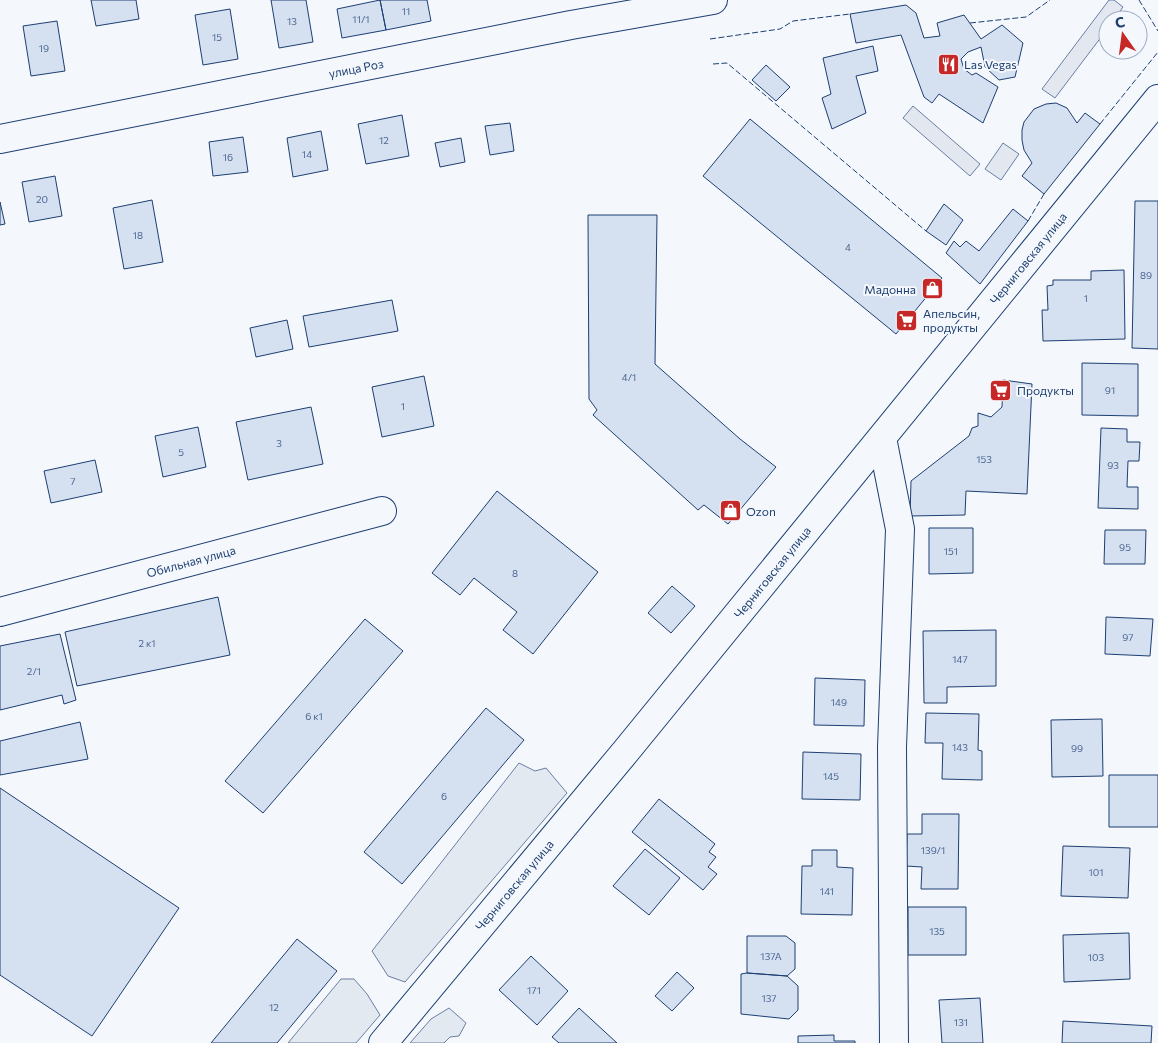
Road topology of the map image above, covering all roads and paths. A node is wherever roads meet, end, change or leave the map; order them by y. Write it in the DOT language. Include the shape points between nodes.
graph roads {
  1 [pos="714,0"];
  2 [pos="1158,100"];
  3 [pos="0,139"];
  4 [pos="882,438"];
  5 [pos="382,511"];
  6 [pos="0,612"];
  7 [pos="383,1043"];
  8 [pos="894,1043"];
  1 -- 3 [label="street, улица Роз" via="571,25"];
  2 -- 4 [label="street, Черниговская улица"];
  4 -- 7 [label="street, Черниговская улица"];
  4 -- 8 [label="street" via="900,529 892,746"];
  5 -- 6 [label="street, Обильная улица"];
}
